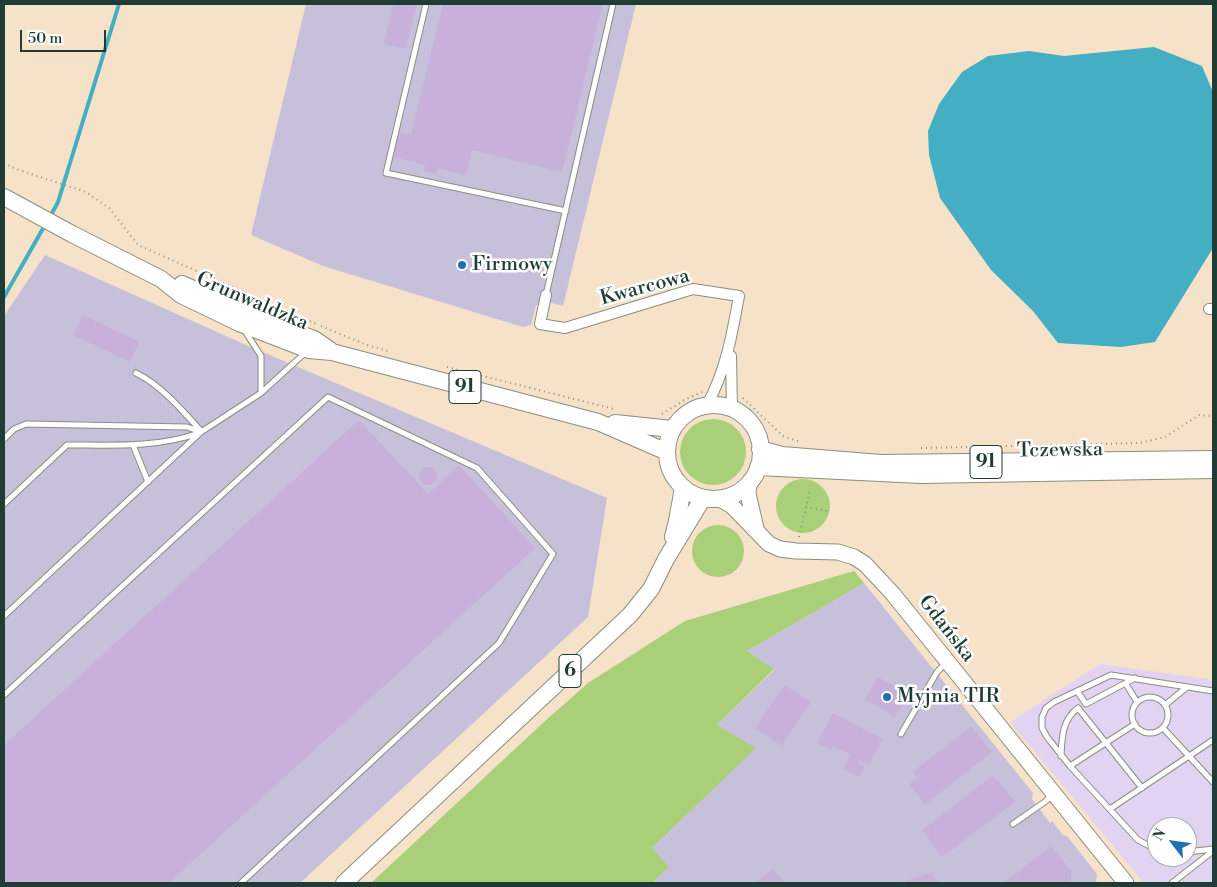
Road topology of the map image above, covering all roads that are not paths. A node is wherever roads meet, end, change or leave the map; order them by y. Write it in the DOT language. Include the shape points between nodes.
graph roads {
  1 [pos="426,4"];
  2 [pos="613,4"];
  3 [pos="7,197"];
  4 [pos="566,211"];
  5 [pos="161,279"];
  6 [pos="546,296"];
  7 [pos="239,323"];
  8 [pos="731,345"];
  9 [pos="309,350"];
  10 [pos="332,352"];
  11 [pos="136,373"];
  12 [pos="261,393"];
  13 [pos="705,398"];
  14 [pos="737,403"];
  15 [pos="598,422"];
  16 [pos="672,429"];
  17 [pos="201,432"];
  18 [pos="4,438"];
  19 [pos="133,445"];
  20 [pos="760,449"];
  21 [pos="666,452"];
  22 [pos="1213,459"];
  23 [pos="758,468"];
  24 [pos="1213,470"];
  25 [pos="148,482"];
  26 [pos="749,483"];
  27 [pos="683,488"];
  28 [pos="703,498"];
  29 [pos="720,499"];
  30 [pos="4,504"];
  31 [pos="757,529"];
  32 [pos="666,559"];
  33 [pos="4,616"];
  34 [pos="947,663"];
  35 [pos="1135,678"];
  36 [pos="1126,684"];
  37 [pos="1187,687"];
  38 [pos="1077,690"];
  39 [pos="1213,691"];
  40 [pos="4,695"];
  41 [pos="1138,702"];
  42 [pos="1086,704"];
  43 [pos="1165,704"];
  44 [pos="1078,708"];
  45 [pos="1135,724"];
  46 [pos="1163,728"];
  47 [pos="901,734"];
  48 [pos="1213,740"];
  49 [pos="1106,743"];
  50 [pos="1189,755"];
  51 [pos="1061,756"];
  52 [pos="1070,766"];
  53 [pos="1213,782"];
  54 [pos="1142,788"];
  55 [pos="1053,792"];
  56 [pos="1110,808"];
  57 [pos="1013,824"];
  58 [pos="1147,845"];
  59 [pos="1213,850"];
  60 [pos="1197,851"];
  61 [pos="241,883"];
  62 [pos="344,883"];
  63 [pos="1126,883"];
  64 [pos="1172,883"];
  1 -- 4 [label="lane" via="386,173"];
  2 -- 4 [label="lane"];
  3 -- 5 [label="main road, Grunwaldzka / 91"];
  4 -- 6 [label="lane"];
  5 -- 7 [label="main road, Grunwaldzka / 91" via="181,295"];
  5 -- 10 [label="main road, Grunwaldzka / 91" via="181,283 314,339"];
  6 -- 8 [label="street, Kwarcowa" via="540,324 565,328 693,289 739,296"];
  7 -- 9 [label="main road, Grunwaldzka / 91"];
  7 -- 12 [label="lane" via="262,356"];
  8 -- 13 [label="street, Kwarcowa" via="717,389"];
  8 -- 14 [label="street, Kwarcowa"];
  9 -- 10 [label="main road, Grunwaldzka / 91"];
  9 -- 12 [label="lane"];
  10 -- 15 [label="main road, Grunwaldzka / 91"];
  11 -- 17 [label="lane" via="178,406"];
  12 -- 17 [label="lane"];
  13 -- 14 [label="main road" via="716,405"];
  13 -- 16 [label="main road"];
  14 -- 20 [label="main road" via="758,436"];
  15 -- 16 [label="main road, Grunwaldzka / 91"];
  15 -- 21 [label="main road, Grunwaldzka / 91"];
  16 -- 21 [label="main road"];
  17 -- 18 [label="lane" via="188,428 26,424"];
  17 -- 19 [label="lane" via="179,440"];
  17 -- 25 [label="lane"];
  19 -- 25 [label="lane"];
  19 -- 30 [label="lane" via="67,445"];
  20 -- 22 [label="main road, Tczewska / 91" via="782,455 881,463"];
  20 -- 23 [label="main road"];
  21 -- 27 [label="main road" via="668,465"];
  23 -- 24 [label="main road, Tczewska / 91" via="921,474"];
  23 -- 26 [label="main road"];
  25 -- 33 [label="lane"];
  26 -- 29 [label="main road" via="736,494"];
  26 -- 31 [label="street, Gdańska" via="749,501"];
  27 -- 28 [label="main road"];
  27 -- 32 [label="main road, 6"];
  28 -- 29 [label="main road"];
  28 -- 32 [label="main road, 6"];
  29 -- 31 [label="street, Gdańska"];
  31 -- 34 [label="street, Gdańska" via="769,544 780,549 838,552 865,564"];
  32 -- 62 [label="main road, 6" via="651,589 630,615"];
  34 -- 47 [label="lane" via="937,672"];
  34 -- 55 [label="street, Gdańska"];
  35 -- 36 [label="lane"];
  35 -- 37 [label="lane"];
  35 -- 38 [label="lane" via="1110,675"];
  36 -- 41 [label="lane"];
  36 -- 42 [label="lane"];
  37 -- 39 [label="lane"];
  37 -- 43 [label="lane"];
  38 -- 42 [label="lane"];
  38 -- 51 [label="lane" via="1046,708 1042,717 1042,728"];
  40 -- 61 [label="lane" via="328,398 477,468 553,554 499,643"];
  41 -- 43 [label="lane" via="1152,697"];
  41 -- 45 [label="lane" via="1134,709"];
  42 -- 44 [label="lane"];
  43 -- 46 [label="lane" via="1168,716"];
  44 -- 49 [label="lane"];
  44 -- 51 [label="lane" via="1065,723"];
  45 -- 46 [label="lane" via="1148,733"];
  45 -- 49 [label="lane"];
  46 -- 50 [label="lane"];
  48 -- 50 [label="lane"];
  49 -- 52 [label="lane"];
  49 -- 54 [label="lane"];
  50 -- 53 [label="lane"];
  50 -- 54 [label="lane"];
  51 -- 52 [label="lane"];
  52 -- 56 [label="lane"];
  54 -- 56 [label="lane"];
  55 -- 57 [label="lane" via="1046,801"];
  55 -- 63 [label="street, Gdańska"];
  56 -- 58 [label="lane" via="1138,840"];
  59 -- 60 [label="lane"];
  59 -- 64 [label="lane"];
}
